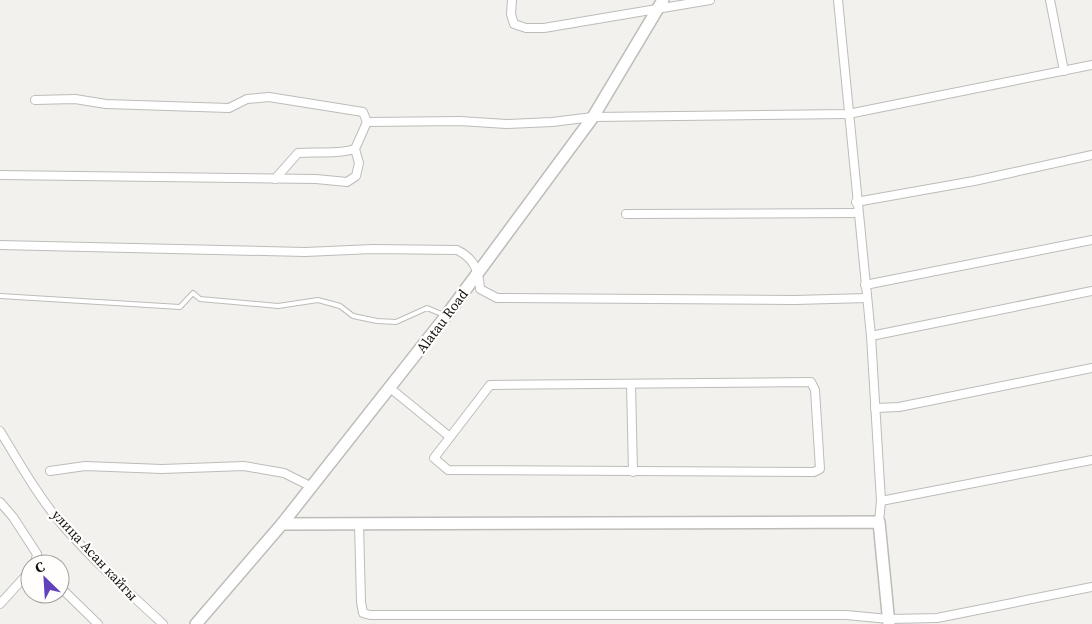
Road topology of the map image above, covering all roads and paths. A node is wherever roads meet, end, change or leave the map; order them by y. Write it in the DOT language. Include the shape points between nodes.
graph roads {
  1 [pos="512,0"];
  2 [pos="710,0"];
  3 [pos="838,0"];
  4 [pos="1050,0"];
  5 [pos="659,5"];
  6 [pos="1092,65"];
  7 [pos="1064,71"];
  8 [pos="35,100"];
  9 [pos="848,114"];
  10 [pos="593,117"];
  11 [pos="368,122"];
  12 [pos="355,149"];
  13 [pos="1092,155"];
  14 [pos="0,175"];
  15 [pos="275,179"];
  16 [pos="856,202"];
  17 [pos="858,213"];
  18 [pos="626,214"];
  19 [pos="1092,240"];
  20 [pos="0,245"];
  21 [pos="479,272"];
  22 [pos="865,285"];
  23 [pos="1092,291"];
  24 [pos="0,296"];
  25 [pos="866,298"];
  26 [pos="446,316"];
  27 [pos="871,336"];
  28 [pos="1092,368"];
  29 [pos="631,384"];
  30 [pos="390,388"];
  31 [pos="875,408"];
  32 [pos="0,431"];
  33 [pos="450,437"];
  34 [pos="1092,460"];
  35 [pos="50,471"];
  36 [pos="633,472"];
  37 [pos="312,487"];
  38 [pos="881,501"];
  39 [pos="0,502"];
  40 [pos="879,522"];
  41 [pos="282,524"];
  42 [pos="359,524"];
  43 [pos="37,554"];
  44 [pos="20,581"];
  45 [pos="1092,587"];
  46 [pos="70,597"];
  47 [pos="0,604"];
  48 [pos="592,614"];
  49 [pos="370,615"];
  50 [pos="889,622"];
  51 [pos="98,624"];
  52 [pos="163,624"];
  53 [pos="196,624"];
  54 [pos="370,624"];
  55 [pos="592,624"];
  1 -- 5 [label="street" via="514,24 526,28 544,28"];
  2 -- 5 [label="street"];
  3 -- 9 [label="street"];
  4 -- 7 [label="street"];
  5 -- 10 [label="main road, Alatau Road"];
  6 -- 7 [label="street"];
  7 -- 9 [label="street"];
  8 -- 11 [label="street" via="75,99 106,104 229,108 247,100 269,97 363,112"];
  9 -- 10 [label="street"];
  9 -- 16 [label="street"];
  10 -- 11 [label="street" via="506,124"];
  10 -- 21 [label="main road, Alatau Road"];
  11 -- 12 [label="street"];
  12 -- 15 [label="street" via="328,154 298,153"];
  12 -- 15 [label="street" via="359,163 356,176 347,182"];
  13 -- 16 [label="street"];
  14 -- 15 [label="street"];
  16 -- 17 [label="street"];
  17 -- 18 [label="street"];
  17 -- 22 [label="street"];
  19 -- 22 [label="street"];
  20 -- 21 [label="street" via="305,252 457,250 467,254"];
  21 -- 25 [label="street" via="480,289 497,298"];
  21 -- 26 [label="main road, Alatau Road"];
  22 -- 25 [label="street"];
  23 -- 27 [label="street"];
  24 -- 26 [label="lane" via="180,306 193,293 200,299 278,306 318,300 340,306 353,316 376,321 396,322 427,308"];
  25 -- 27 [label="street"];
  26 -- 30 [label="main road, Alatau Road"];
  27 -- 31 [label="street"];
  28 -- 31 [label="street" via="899,407"];
  29 -- 33 [label="street" via="490,385"];
  29 -- 36 [label="street"];
  29 -- 36 [label="street" via="811,382 815,390 820,469 814,472"];
  30 -- 33 [label="street"];
  30 -- 37 [label="main road, Alatau Road"];
  31 -- 38 [label="street"];
  32 -- 52 [label="street, улица Асан кайгы" via="35,489 64,527"];
  33 -- 36 [label="street" via="434,458 448,470"];
  34 -- 38 [label="street"];
  35 -- 37 [label="street" via="85,466 162,469 244,466 284,473"];
  37 -- 41 [label="main road, Alatau Road"];
  38 -- 40 [label="street"];
  39 -- 43 [label="street"];
  40 -- 42 [label="main road"];
  40 -- 50 [label="main road"];
  41 -- 42 [label="main road"];
  41 -- 53 [label="main road, Alatau Road"];
  42 -- 49 [label="street" via="362,613"];
  44 -- 47 [label="street"];
  45 -- 50 [label="street" via="937,618"];
  46 -- 51 [label="street"];
  48 -- 49 [label="street"];
  48 -- 50 [label="street" via="846,616"];
  48 -- 55 [label="street"];
  49 -- 54 [label="street"];
}
